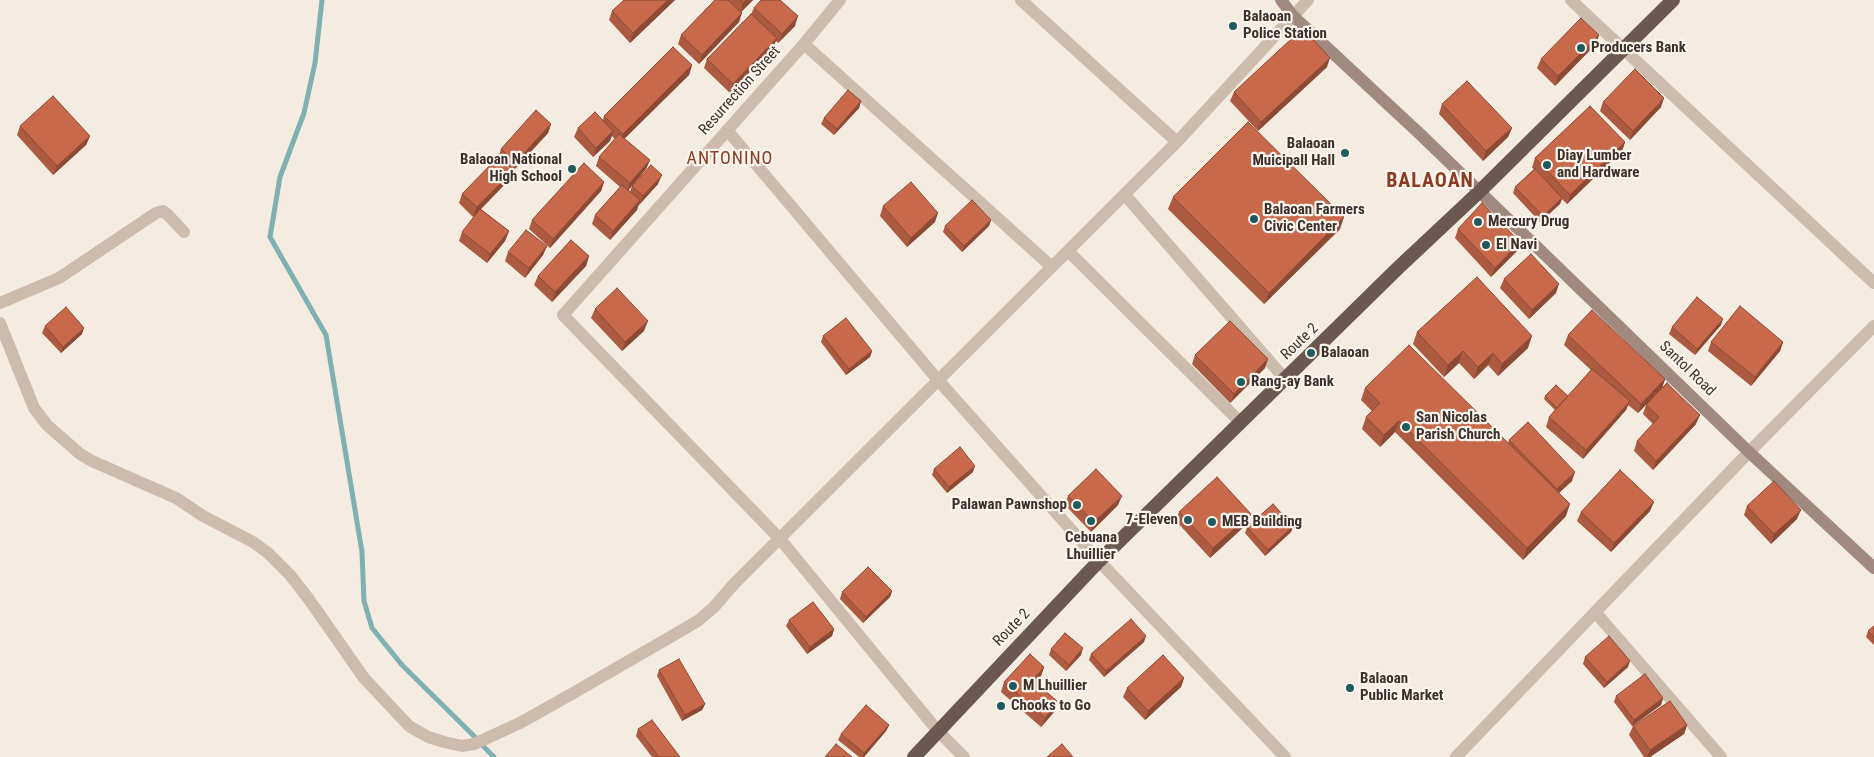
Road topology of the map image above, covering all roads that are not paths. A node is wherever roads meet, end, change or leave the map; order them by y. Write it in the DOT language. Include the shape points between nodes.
graph roads {
  1 [pos="840,0"];
  2 [pos="1021,0"];
  3 [pos="1281,0"];
  4 [pos="1308,0"];
  5 [pos="1571,0"];
  6 [pos="1673,0"];
  7 [pos="1293,16"];
  8 [pos="804,44"];
  9 [pos="1622,50"];
  10 [pos="727,130"];
  11 [pos="1177,142"];
  12 [pos="1479,192"];
  13 [pos="1125,194"];
  14 [pos="184,232"];
  15 [pos="1068,251"];
  16 [pos="1052,267"];
  17 [pos="1874,282"];
  18 [pos="0,303"];
  19 [pos="0,323"];
  20 [pos="1874,326"];
  21 [pos="1285,379"];
  22 [pos="938,380"];
  23 [pos="1241,423"];
  24 [pos="1749,452"];
  25 [pos="780,539"];
  26 [pos="1099,561"];
  27 [pos="1874,568"];
  28 [pos="1596,613"];
  29 [pos="937,730"];
  30 [pos="914,757"];
  31 [pos="964,757"];
  32 [pos="1284,757"];
  33 [pos="1456,757"];
  34 [pos="1721,757"];
  1 -- 8 [label="street, Resurrection Street"];
  2 -- 11 [label="street"];
  3 -- 7 [label="main road, Santol Road"];
  4 -- 7 [label="street"];
  5 -- 9 [label="street"];
  6 -- 9 [label="highway, Route 2"];
  7 -- 11 [label="street"];
  7 -- 12 [label="main road, Santol Road"];
  8 -- 10 [label="street, Resurrection Street"];
  8 -- 16 [label="street"];
  9 -- 12 [label="highway, Route 2"];
  9 -- 17 [label="street"];
  10 -- 22 [label="street"];
  10 -- 25 [label="street, Resurrection Street" via="563,315"];
  11 -- 13 [label="street"];
  12 -- 21 [label="highway, Route 2"];
  12 -- 24 [label="main road, Santol Road"];
  13 -- 15 [label="street"];
  13 -- 21 [label="street"];
  14 -- 18 [label="street" via="168,215 156,213 59,278"];
  15 -- 16 [label="street"];
  15 -- 23 [label="street"];
  16 -- 22 [label="street"];
  19 -- 25 [label="street" via="34,408 47,425 92,461 176,498 210,521 253,542 290,575 364,678 409,726 444,742 462,746 474,744 520,724 679,632 714,607"];
  20 -- 24 [label="street"];
  21 -- 23 [label="highway, Route 2"];
  22 -- 25 [label="street"];
  22 -- 26 [label="street"];
  23 -- 26 [label="highway, Route 2"];
  24 -- 27 [label="main road, Santol Road"];
  24 -- 28 [label="street"];
  25 -- 29 [label="street"];
  26 -- 29 [label="highway, Route 2"];
  26 -- 32 [label="street"];
  28 -- 33 [label="street"];
  28 -- 34 [label="street"];
  29 -- 30 [label="highway, Route 2"];
  29 -- 31 [label="street"];
}
